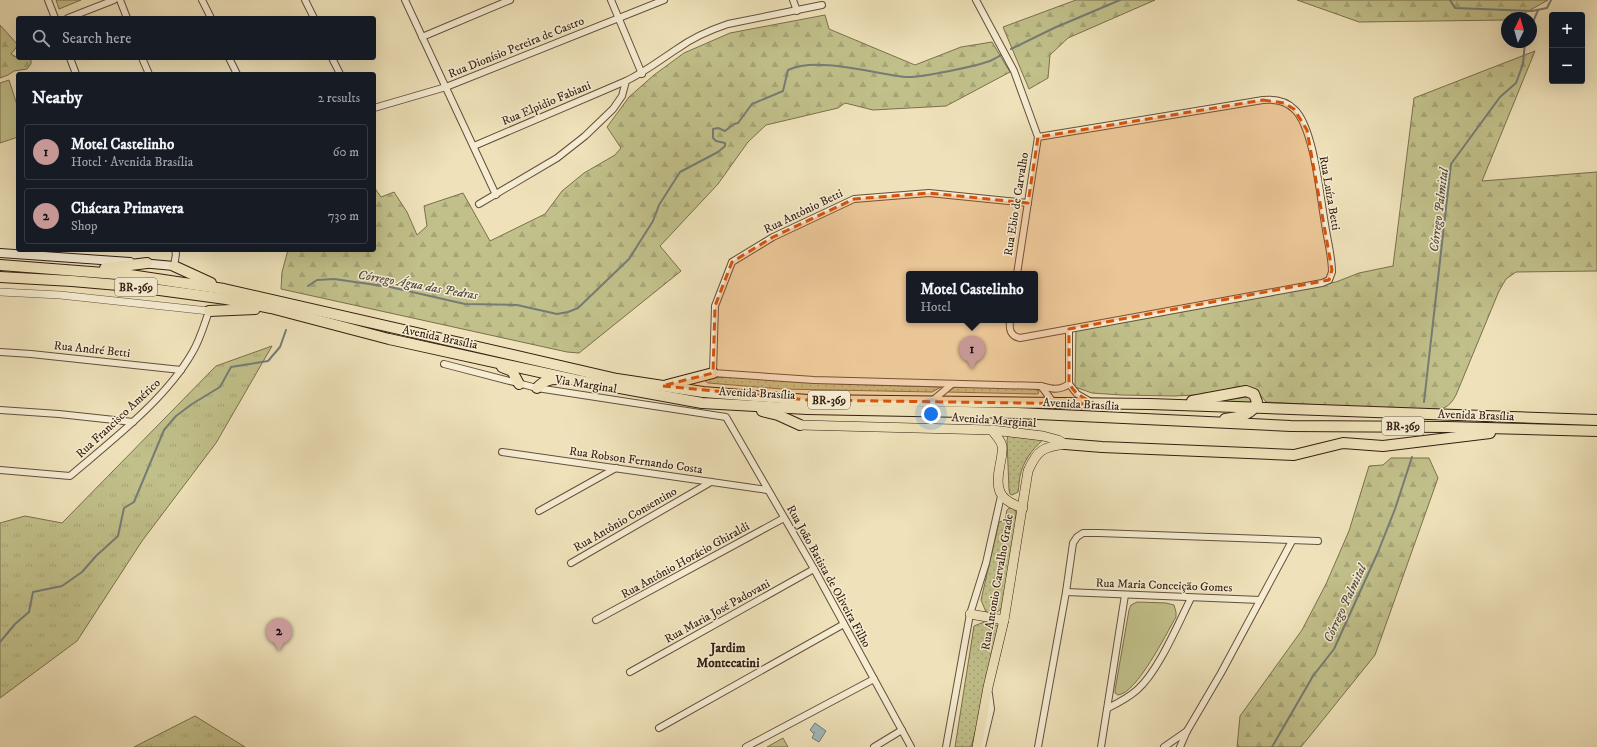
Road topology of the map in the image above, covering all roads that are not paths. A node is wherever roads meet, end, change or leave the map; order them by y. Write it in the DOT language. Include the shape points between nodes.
graph roads {
  1 [pos="48,0"];
  2 [pos="114,0"];
  3 [pos="120,0"];
  4 [pos="202,0"];
  5 [pos="305,0"];
  6 [pos="405,0"];
  7 [pos="510,0"];
  8 [pos="612,0"];
  9 [pos="664,0"];
  10 [pos="794,0"];
  11 [pos="976,0"];
  12 [pos="822,5"];
  13 [pos="797,11"];
  14 [pos="54,16"];
  15 [pos="73,16"];
  16 [pos="126,16"];
  17 [pos="210,16"];
  18 [pos="313,16"];
  19 [pos="619,18"];
  20 [pos="422,37"];
  21 [pos="71,60"];
  22 [pos="143,60"];
  23 [pos="231,60"];
  24 [pos="333,60"];
  25 [pos="75,72"];
  26 [pos="147,72"];
  27 [pos="236,72"];
  28 [pos="339,72"];
  29 [pos="642,74"];
  30 [pos="626,81"];
  31 [pos="446,87"];
  32 [pos="376,107"];
  33 [pos="1038,137"];
  34 [pos="474,146"];
  35 [pos="496,194"];
  36 [pos="1028,203"];
  37 [pos="479,204"];
  38 [pos="176,252"];
  39 [pos="0,253"];
  40 [pos="147,263"];
  41 [pos="0,265"];
  42 [pos="174,266"];
  43 [pos="72,270"];
  44 [pos="1017,271"];
  45 [pos="0,277"];
  46 [pos="224,289"];
  47 [pos="0,292"];
  48 [pos="271,308"];
  49 [pos="209,311"];
  50 [pos="1010,323"];
  51 [pos="1069,329"];
  52 [pos="0,352"];
  53 [pos="476,357"];
  54 [pos="444,364"];
  55 [pos="181,370"];
  56 [pos="714,373"];
  57 [pos="576,380"];
  58 [pos="520,384"];
  59 [pos="952,384"];
  60 [pos="1069,384"];
  61 [pos="662,386"];
  62 [pos="1041,386"];
  63 [pos="538,388"];
  64 [pos="932,402"];
  65 [pos="1053,402"];
  66 [pos="1095,404"];
  67 [pos="1150,404"];
  68 [pos="743,406"];
  69 [pos="1255,408"];
  70 [pos="0,410"];
  71 [pos="726,417"];
  72 [pos="1597,420"];
  73 [pos="133,422"];
  74 [pos="1209,423"];
  75 [pos="800,425"];
  76 [pos="1522,429"];
  77 [pos="992,430"];
  78 [pos="1597,431"];
  79 [pos="1065,444"];
  80 [pos="502,452"];
  81 [pos="616,468"];
  82 [pos="0,470"];
  83 [pos="711,482"];
  84 [pos="767,490"];
  85 [pos="1001,496"];
  86 [pos="1023,508"];
  87 [pos="539,511"];
  88 [pos="784,518"];
  89 [pos="1292,541"];
  90 [pos="1318,541"];
  91 [pos="571,562"];
  92 [pos="814,569"];
  93 [pos="1066,592"];
  94 [pos="1125,595"];
  95 [pos="1191,598"];
  96 [pos="1260,600"];
  97 [pos="970,614"];
  98 [pos="596,620"];
  99 [pos="1004,620"];
  100 [pos="844,624"];
  101 [pos="630,672"];
  102 [pos="874,679"];
  103 [pos="988,687"];
  104 [pos="1108,708"];
  105 [pos="659,728"];
  106 [pos="902,730"];
  107 [pos="1187,731"];
  108 [pos="746,747"];
  109 [pos="875,747"];
  110 [pos="911,747"];
  111 [pos="946,747"];
  112 [pos="977,747"];
  113 [pos="982,747"];
  114 [pos="1038,747"];
  115 [pos="1101,747"];
  116 [pos="1166,747"];
  117 [pos="1180,747"];
  1 -- 14 [label="street"];
  2 -- 15 [label="street"];
  3 -- 16 [label="street"];
  4 -- 17 [label="street"];
  5 -- 18 [label="street"];
  6 -- 20 [label="street"];
  7 -- 20 [label="street"];
  8 -- 19 [label="street"];
  9 -- 19 [label="street, Rua Dionísio Pereira de Castro"];
  10 -- 13 [label="street"];
  11 -- 33 [label="street" via="1014,71"];
  12 -- 13 [label="street, Rua Elpidio Fabiani"];
  13 -- 29 [label="street, Rua Elpidio Fabiani" via="733,23 713,30 686,43"];
  19 -- 29 [label="street"];
  19 -- 31 [label="street, Rua Dionísio Pereira de Castro"];
  20 -- 31 [label="street"];
  21 -- 25 [label="street"];
  22 -- 26 [label="street"];
  23 -- 27 [label="street"];
  24 -- 28 [label="street"];
  29 -- 30 [label="street, Rua Elpidio Fabiani"];
  30 -- 34 [label="street, Rua Elpidio Fabiani"];
  30 -- 35 [label="street" via="622,96 614,109 585,136 557,158"];
  31 -- 32 [label="street, Rua Dionísio Pereira de Castro"];
  31 -- 34 [label="street"];
  33 -- 36 [label="street, Rua Ebio de Carvalho"];
  33 -- 51 [label="street, Rua Luíza Betti" via="1263,100 1284,103 1294,109 1307,130 1332,270 1330,278 1322,283"];
  34 -- 35 [label="street"];
  35 -- 37 [label="street"];
  36 -- 44 [label="street, Rua Ebio de Carvalho"];
  36 -- 56 [label="street, Rua Antônio Betti" via="929,194 854,199 773,237 732,262 714,306"];
  38 -- 42 [label="street"];
  39 -- 40 [label="main road"];
  40 -- 42 [label="main road"];
  40 -- 43 [label="highway"];
  41 -- 43 [label="highway, Avenida Brasília / BR-369"];
  42 -- 46 [label="highway"];
  43 -- 46 [label="highway, Avenida Brasília / BR-369" via="130,275"];
  45 -- 48 [label="highway, Avenida Brasília / BR-369" via="144,287"];
  46 -- 61 [label="highway, Avenida Brasília / BR-369" via="562,367"];
  47 -- 49 [label="street" via="60,295"];
  48 -- 49 [label="highway"];
  48 -- 53 [label="highway, Avenida Brasília / BR-369" via="389,339"];
  49 -- 55 [label="street, Rua Francisco Américo" via="193,352"];
  50 -- 51 [label="street" via="1011,332 1017,337"];
  51 -- 60 [label="street"];
  52 -- 55 [label="street, Rua André Betti"];
  53 -- 57 [label="highway, Avenida Brasília / BR-369"];
  53 -- 58 [label="highway" via="512,371"];
  54 -- 58 [label="street, Via Marginal"];
  55 -- 73 [label="street, Rua Francisco Américo"];
  56 -- 59 [label="street" via="814,380"];
  56 -- 61 [label="highway"];
  57 -- 63 [label="highway" via="550,379"];
  57 -- 68 [label="highway, Avenida Brasília / BR-369" via="702,402"];
  58 -- 63 [label="street, Via Marginal"];
  59 -- 62 [label="street"];
  59 -- 64 [label="street"];
  60 -- 62 [label="street" via="1055,390"];
  60 -- 66 [label="street" via="1077,394"];
  61 -- 64 [label="highway, Avenida Brasília / BR-369" via="703,392 801,399"];
  62 -- 65 [label="street"];
  63 -- 71 [label="street, Via Marginal"];
  64 -- 65 [label="highway, Avenida Brasília / BR-369"];
  65 -- 66 [label="highway, Avenida Brasília / BR-369"];
  66 -- 67 [label="highway, Avenida Brasília / BR-369"];
  67 -- 69 [label="highway, Avenida Brasília / BR-369"];
  67 -- 69 [label="highway" via="1192,401 1246,391 1256,397"];
  68 -- 74 [label="highway, Avenida Brasília / BR-369" via="1017,413"];
  68 -- 75 [label="highway" via="778,415"];
  69 -- 72 [label="highway, Avenida Brasília / BR-369"];
  69 -- 74 [label="highway" via="1243,416"];
  70 -- 73 [label="street"];
  71 -- 84 [label="street, Rua João Batista de Oliveira Filho"];
  73 -- 82 [label="street, Rua Francisco Américo" via="70,476"];
  74 -- 76 [label="highway, Avenida Brasília / BR-369"];
  75 -- 77 [label="main road, Avenida Marginal"];
  76 -- 78 [label="highway, Avenida Brasília / BR-369"];
  76 -- 79 [label="highway" via="1382,446 1343,443 1294,455"];
  77 -- 79 [label="main road, Avenida Marginal" via="1042,436"];
  77 -- 85 [label="main road, Rua Antonio Carvalho Grade" via="1002,445 998,475"];
  79 -- 86 [label="main road, Rua Antonio Carvalho Grade" via="1049,446 1034,457 1028,471"];
  80 -- 81 [label="street, Rua Robson Fernando Costa"];
  81 -- 83 [label="street, Rua Robson Fernando Costa"];
  81 -- 87 [label="street"];
  83 -- 84 [label="street, Rua Robson Fernando Costa"];
  83 -- 91 [label="street, Rua Antônio Consentino"];
  84 -- 88 [label="street, Rua João Batista de Oliveira Filho"];
  85 -- 86 [label="main road" via="1012,505"];
  85 -- 97 [label="street" via="986,563"];
  86 -- 99 [label="main road, Rua Antonio Carvalho Grade"];
  88 -- 92 [label="street, Rua João Batista de Oliveira Filho"];
  88 -- 98 [label="street, Rua Antônio Horácio Ghiraldi"];
  89 -- 90 [label="street"];
  89 -- 93 [label="street" via="1082,533 1073,543"];
  89 -- 96 [label="street"];
  92 -- 100 [label="street, Rua João Batista de Oliveira Filho"];
  92 -- 101 [label="street, Rua Maria José Padovani"];
  93 -- 94 [label="street, Rua Maria Conceição Gomes"];
  93 -- 114 [label="street"];
  94 -- 95 [label="street, Rua Maria Conceição Gomes"];
  94 -- 104 [label="street"];
  95 -- 96 [label="street, Rua Maria Conceição Gomes"];
  95 -- 104 [label="street" via="1147,679 1138,690"];
  96 -- 107 [label="street"];
  97 -- 99 [label="main road"];
  97 -- 111 [label="street"];
  99 -- 103 [label="main road, Rua Antonio Carvalho Grade"];
  100 -- 102 [label="street, Rua João Batista de Oliveira Filho"];
  100 -- 105 [label="street"];
  102 -- 106 [label="street, Rua João Batista de Oliveira Filho"];
  102 -- 108 [label="street"];
  103 -- 112 [label="main road, Rua Antonio Carvalho Grade"];
  103 -- 113 [label="street" via="991,709"];
  104 -- 115 [label="street"];
  106 -- 109 [label="street"];
  106 -- 110 [label="street, Rua João Batista de Oliveira Filho"];
  107 -- 116 [label="street"];
  107 -- 117 [label="street"];
}
